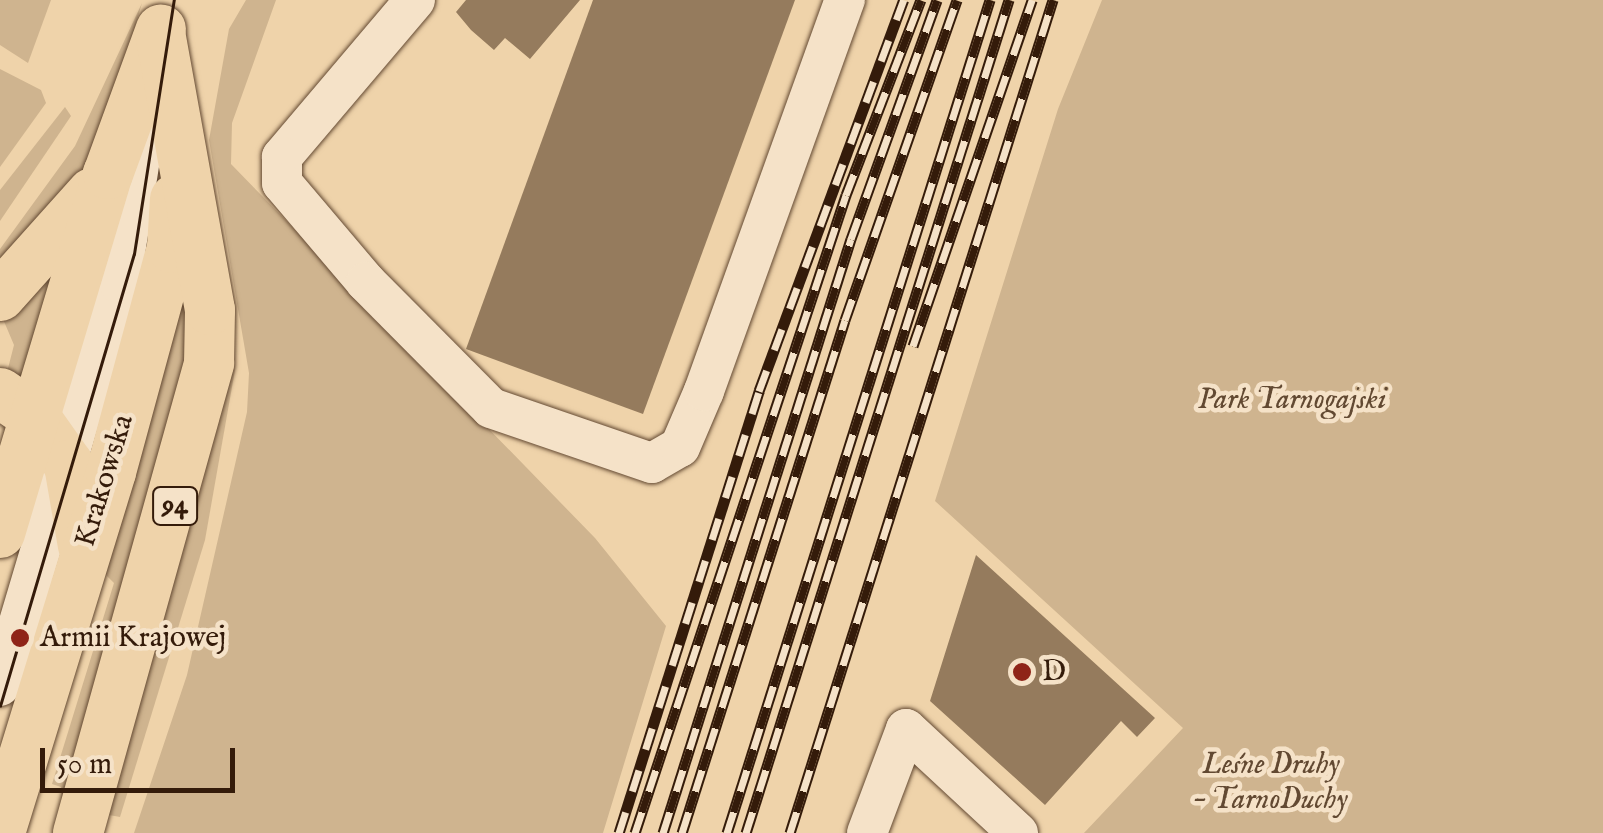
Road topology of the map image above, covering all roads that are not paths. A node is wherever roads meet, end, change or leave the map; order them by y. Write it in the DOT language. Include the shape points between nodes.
graph roads {
  1 [pos="414,0"];
  2 [pos="845,0"];
  3 [pos="164,16"];
  4 [pos="181,124"];
  5 [pos="108,174"];
  6 [pos="0,296"];
  7 [pos="17,405"];
  8 [pos="66,462"];
  9 [pos="0,533"];
  10 [pos="84,551"];
  11 [pos="0,686"];
  12 [pos="0,833"];
  13 [pos="78,833"];
  14 [pos="868,833"];
  15 [pos="1018,833"];
  1 -- 2 [label="lane" via="282,157 282,183 366,282 491,408 652,463 680,447 704,391"];
  3 -- 4 [label="main road, 94"];
  3 -- 5 [label="main road"];
  3 -- 8 [label="lane" via="133,226"];
  4 -- 10 [label="main road, Krakowska" via="172,248"];
  4 -- 13 [label="main road, 94" via="210,310 208,375"];
  5 -- 6 [label="main road"];
  5 -- 7 [label="main road"];
  7 -- 8 [label="main road"];
  7 -- 9 [label="main road"];
  8 -- 10 [label="main road"];
  8 -- 11 [label="lane"];
  10 -- 12 [label="main road, Krakowska"];
  14 -- 15 [label="lane" via="906,729"];
}
